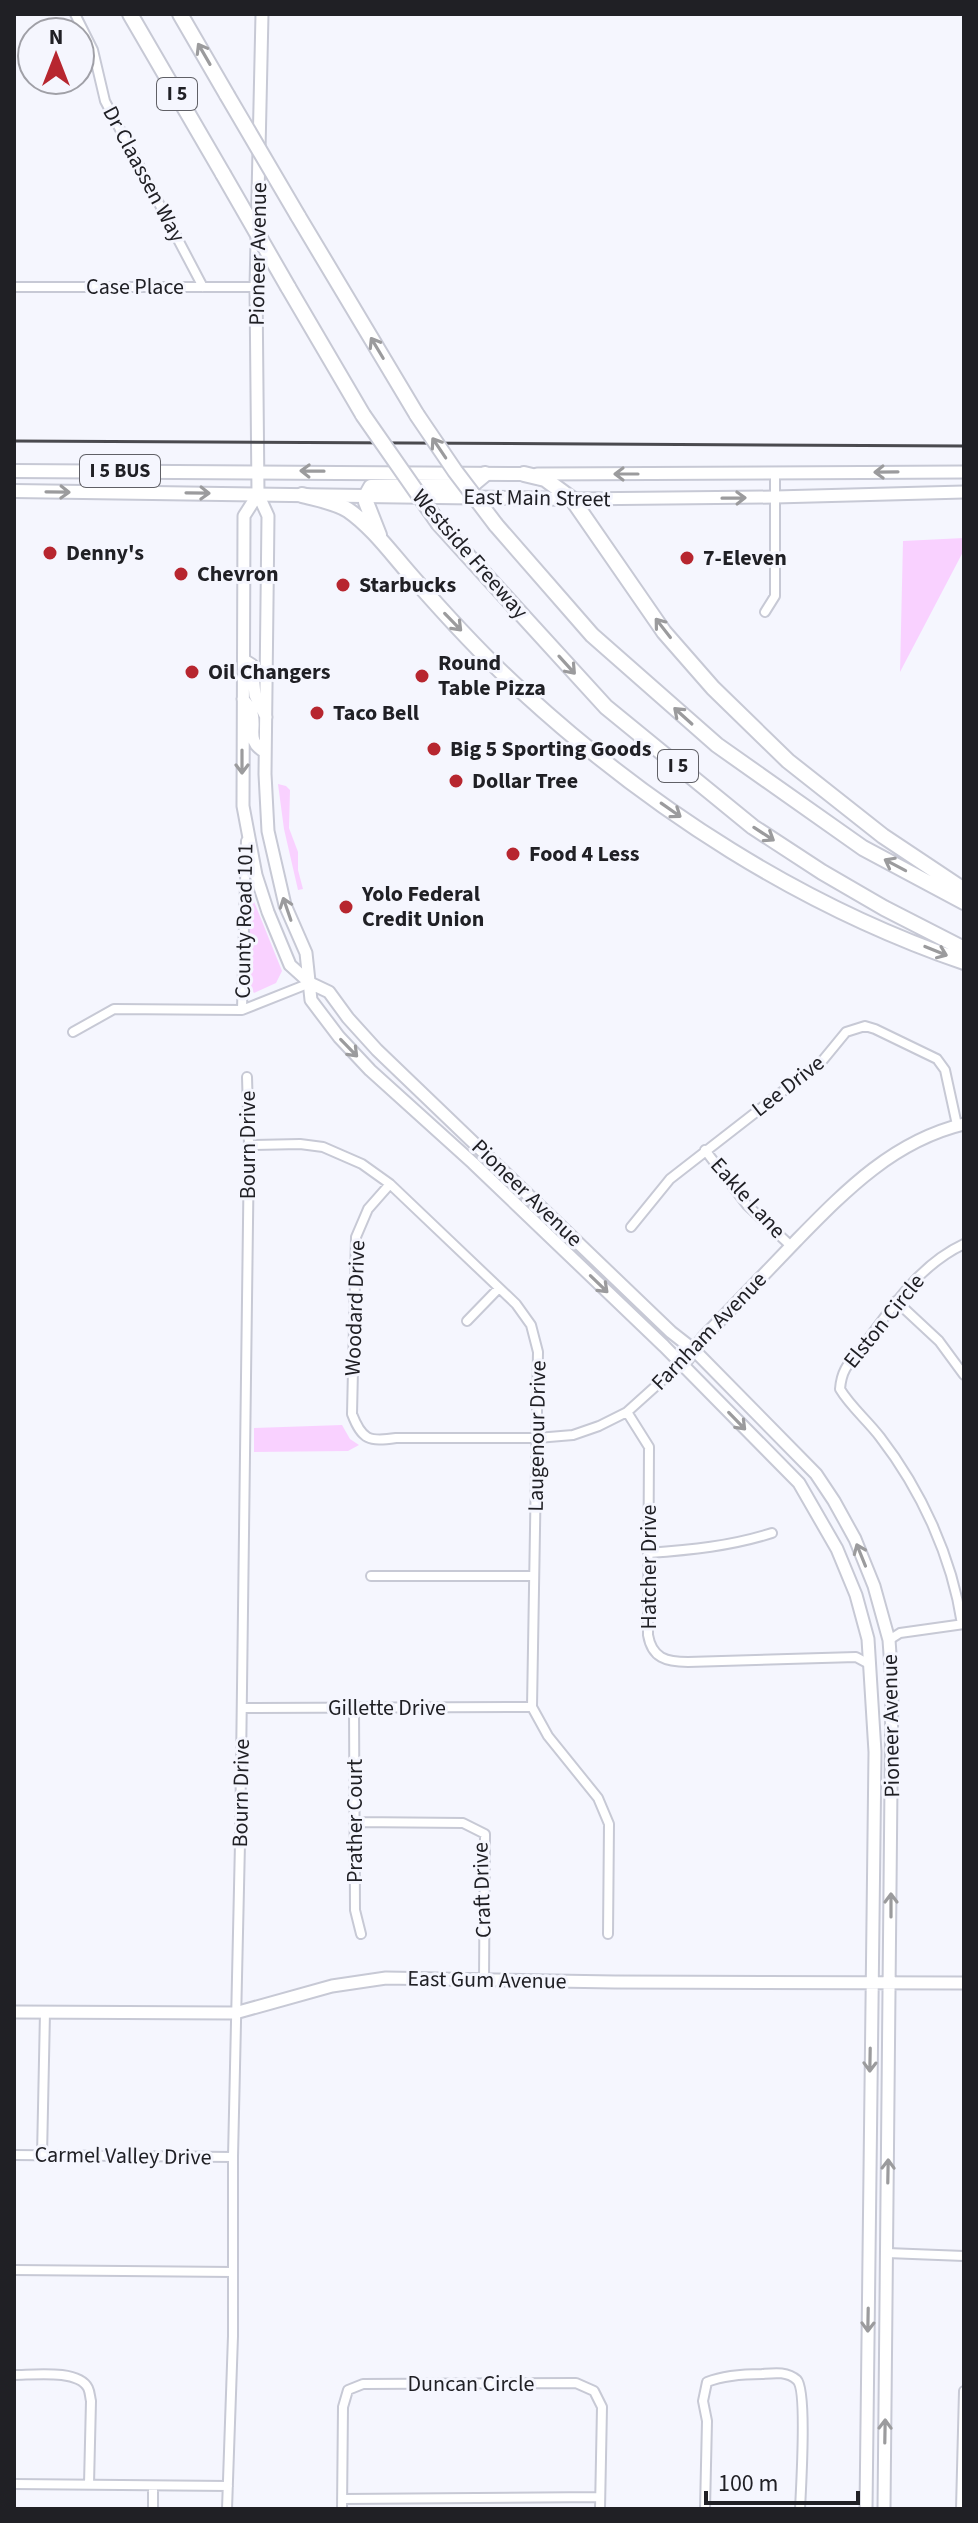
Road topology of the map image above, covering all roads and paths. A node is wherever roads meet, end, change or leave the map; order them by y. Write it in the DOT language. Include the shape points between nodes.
graph roads {
  1 [pos="75,14"];
  2 [pos="130,14"];
  3 [pos="180,14"];
  4 [pos="262,14"];
  5 [pos="14,287"];
  6 [pos="203,287"];
  7 [pos="256,287"];
  8 [pos="14,471"];
  9 [pos="85,471"];
  10 [pos="258,472"];
  11 [pos="964,472"];
  12 [pos="775,473"];
  13 [pos="485,474"];
  14 [pos="524,474"];
  15 [pos="18,491"];
  16 [pos="964,492"];
  17 [pos="258,494"];
  18 [pos="302,495"];
  19 [pos="366,496"];
  20 [pos="775,497"];
  21 [pos="572,499"];
  22 [pos="383,543"];
  23 [pos="765,612"];
  24 [pos="244,660"];
  25 [pos="243,699"];
  26 [pos="267,718"];
  27 [pos="265,752"];
  28 [pos="246,832"];
  29 [pos="964,890"];
  30 [pos="964,902"];
  31 [pos="964,949"];
  32 [pos="964,962"];
  33 [pos="310,983"];
  34 [pos="242,1010"];
  35 [pos="73,1032"];
  36 [pos="247,1077"];
  37 [pos="392,1089"];
  38 [pos="960,1125"];
  39 [pos="249,1145"];
  40 [pos="479,1145"];
  41 [pos="705,1150"];
  42 [pos="390,1184"];
  43 [pos="631,1227"];
  44 [pos="964,1244"];
  45 [pos="791,1246"];
  46 [pos="499,1288"];
  47 [pos="896,1301"];
  48 [pos="467,1321"];
  49 [pos="694,1350"];
  50 [pos="683,1365"];
  51 [pos="964,1375"];
  52 [pos="627,1412"];
  53 [pos="366,1438"];
  54 [pos="537,1438"];
  55 [pos="772,1533"];
  56 [pos="648,1553"];
  57 [pos="371,1576"];
  58 [pos="534,1576"];
  59 [pos="963,1624"];
  60 [pos="889,1640"];
  61 [pos="869,1664"];
  62 [pos="532,1707"];
  63 [pos="242,1708"];
  64 [pos="354,1708"];
  65 [pos="355,1822"];
  66 [pos="361,1934"];
  67 [pos="608,1934"];
  68 [pos="484,1979"];
  69 [pos="871,1982"];
  70 [pos="891,1983"];
  71 [pos="964,1983"];
  72 [pos="14,2012"];
  73 [pos="45,2012"];
  74 [pos="235,2013"];
  75 [pos="14,2155"];
  76 [pos="42,2156"];
  77 [pos="233,2157"];
  78 [pos="887,2253"];
  79 [pos="964,2256"];
  80 [pos="14,2270"];
  81 [pos="233,2272"];
  82 [pos="14,2375"];
  83 [pos="964,2391"];
  84 [pos="14,2484"];
  85 [pos="89,2484"];
  86 [pos="153,2486"];
  87 [pos="228,2486"];
  88 [pos="600,2497"];
  89 [pos="342,2504"];
  90 [pos="153,2509"];
  91 [pos="227,2509"];
  92 [pos="600,2509"];
  93 [pos="705,2509"];
  94 [pos="800,2509"];
  95 [pos="866,2509"];
  96 [pos="884,2509"];
  97 [pos="961,2509"];
  1 -- 6 [label="street, Dr Claassen Way" via="93,50 105,101"];
  2 -- 31 [label="highway, Westside Freeway / I 5, one-way, bridge" via="363,415 439,524 606,707 753,827"];
  30 -- 3 [label="highway, Westside Freeway / I 5, one-way, bridge" via="863,848 717,745 592,635 496,525 417,415"];
  4 -- 7 [label="main road, Pioneer Avenue"];
  5 -- 6 [label="street, Case Place"];
  6 -- 7 [label="street, Case Place"];
  7 -- 10 [label="main road, Pioneer Avenue"];
  8 -- 9 [label="main road, East Main Street / I 5 BUS"];
  9 -- 10 [label="main road, East Main Street / I 5 BUS"];
  9 -- 15 [label="main road" via="60,479 34,479"];
  13 -- 10 [label="main road, East Main Street, one-way"];
  10 -- 17 [label="main road, Pioneer Avenue"];
  11 -- 12 [label="main road, East Main Street, one-way"];
  12 -- 14 [label="main road, East Main Street, one-way"];
  12 -- 20 [label="street"];
  13 -- 14 [label="main road, East Main Street"];
  13 -- 19 [label="highway" via="465,486 375,485"];
  14 -- 21 [label="highway" via="545,479"];
  15 -- 17 [label="main road, East Main Street / I 5 BUS, one-way"];
  16 -- 20 [label="main road, East Main Street"];
  17 -- 18 [label="main road, East Main Street / I 5 BUS"];
  17 -- 24 [label="main road, Pioneer Avenue" via="244,516"];
  17 -- 26 [label="main road, Pioneer Avenue" via="268,516"];
  18 -- 19 [label="main road, East Main Street / I 5 BUS"];
  18 -- 22 [label="highway" via="344,508"];
  19 -- 21 [label="main road, East Main Street"];
  19 -- 22 [label="highway"];
  21 -- 20 [label="main road, East Main Street, one-way"];
  20 -- 23 [label="street" via="775,596"];
  29 -- 21 [label="highway, one-way" via="883,836 788,761 713,688 664,632"];
  22 -- 32 [label="highway, one-way" via="524,694 617,772 764,871 829,905"];
  24 -- 25 [label="main road, Pioneer Avenue"];
  24 -- 26 [label="main road" via="252,665 255,695"];
  25 -- 27 [label="main road" via="251,711 255,745"];
  25 -- 28 [label="main road, Pioneer Avenue, one-way"];
  26 -- 27 [label="main road, Pioneer Avenue"];
  33 -- 27 [label="main road, Pioneer Avenue, one-way" via="306,953 272,857"];
  28 -- 33 [label="main road, Pioneer Avenue" via="268,912 290,965"];
  28 -- 34 [label="street, County Road 101"];
  33 -- 34 [label="street"];
  33 -- 37 [label="main road, Pioneer Avenue, one-way" via="311,1000 339,1037"];
  33 -- 40 [label="main road, Pioneer Avenue" via="329,992 377,1050"];
  34 -- 35 [label="street" via="114,1009"];
  36 -- 39 [label="street, Bourn Drive"];
  37 -- 40 [label="main road" via="406,1093 466,1148"];
  37 -- 50 [label="main road, Pioneer Avenue, one-way"];
  38 -- 41 [label="street, Lee Drive" via="937,1059 865,1026 846,1032 823,1060"];
  38 -- 45 [label="main road, Farnham Avenue" via="882,1161"];
  39 -- 42 [label="street, Laugenour Drive" via="323,1147"];
  39 -- 63 [label="street, Bourn Drive"];
  40 -- 49 [label="main road, Pioneer Avenue"];
  41 -- 43 [label="street, Lee Drive" via="670,1179"];
  41 -- 45 [label="street, Eakle Lane" via="747,1205"];
  42 -- 46 [label="street, Laugenour Drive"];
  42 -- 53 [label="street, Woodard Drive" via="361,1222 354,1253 352,1414"];
  44 -- 47 [label="street, Elston Circle" via="936,1261"];
  45 -- 49 [label="main road, Farnham Avenue"];
  46 -- 48 [label="street"];
  46 -- 54 [label="street, Laugenour Drive" via="526,1315 535,1333"];
  47 -- 51 [label="street" via="939,1341"];
  47 -- 59 [label="street, Elston Circle" via="846,1364 840,1389 914,1487 935,1532"];
  49 -- 50 [label="main road, Farnham Avenue"];
  60 -- 49 [label="main road, Pioneer Avenue, one-way" via="855,1539 816,1474"];
  50 -- 52 [label="street, Farnham Avenue"];
  50 -- 61 [label="main road, Pioneer Avenue, one-way" via="799,1483 817,1511 856,1595"];
  52 -- 54 [label="street, Farnham Avenue" via="586,1431"];
  52 -- 56 [label="street, Hatcher Drive" via="649,1447"];
  53 -- 54 [label="street, Farnham Avenue"];
  54 -- 58 [label="street, Laugenour Drive"];
  55 -- 56 [label="street" via="741,1543"];
  56 -- 61 [label="street, Hatcher Drive" via="648,1635 659,1657 671,1662 856,1657"];
  57 -- 58 [label="street"];
  58 -- 62 [label="street, Laugenour Drive"];
  59 -- 60 [label="street" via="900,1633"];
  70 -- 60 [label="main road, Pioneer Avenue, one-way"];
  61 -- 69 [label="main road, Pioneer Avenue" via="875,1752"];
  62 -- 64 [label="street, Gillette Drive"];
  62 -- 67 [label="street" via="548,1736 598,1798 609,1824"];
  63 -- 64 [label="street, Gillette Drive"];
  63 -- 74 [label="street, Bourn Drive"];
  64 -- 65 [label="street, Prather Court"];
  65 -- 66 [label="street, Prather Court" via="355,1910"];
  65 -- 68 [label="street, Craft Drive" via="463,1823 485,1834"];
  68 -- 69 [label="main road, East Gum Avenue"];
  68 -- 74 [label="main road, East Gum Avenue" via="364,1980"];
  69 -- 70 [label="main road, East Gum Avenue"];
  69 -- 95 [label="main road, Pioneer Avenue, one-way"];
  70 -- 71 [label="main road, East Gum Avenue"];
  78 -- 70 [label="main road, Pioneer Avenue, one-way"];
  72 -- 73 [label="main road, East Gum Avenue"];
  73 -- 74 [label="main road, East Gum Avenue"];
  73 -- 76 [label="street"];
  74 -- 77 [label="street, Bourn Drive"];
  75 -- 76 [label="street, Carmel Valley Drive"];
  76 -- 77 [label="street, Carmel Valley Drive"];
  77 -- 81 [label="street, Bourn Drive"];
  78 -- 79 [label="street"];
  96 -- 78 [label="main road, Pioneer Avenue, one-way"];
  80 -- 81 [label="street"];
  81 -- 87 [label="street, Bourn Drive"];
  82 -- 85 [label="street" via="66,2375 88,2388"];
  83 -- 97 [label="street"];
  84 -- 85 [label="street"];
  85 -- 86 [label="street"];
  86 -- 87 [label="street"];
  86 -- 90 [label="street"];
  87 -- 91 [label="street, Bourn Drive"];
  88 -- 89 [label="street"];
  88 -- 89 [label="street, Duncan Circle" via="602,2407 594,2391 576,2383 363,2384 348,2390 343,2407"];
  88 -- 92 [label="street, Duncan Circle"];
  93 -- 94 [label="street" via="707,2382 784,2373 802,2386"];
}
